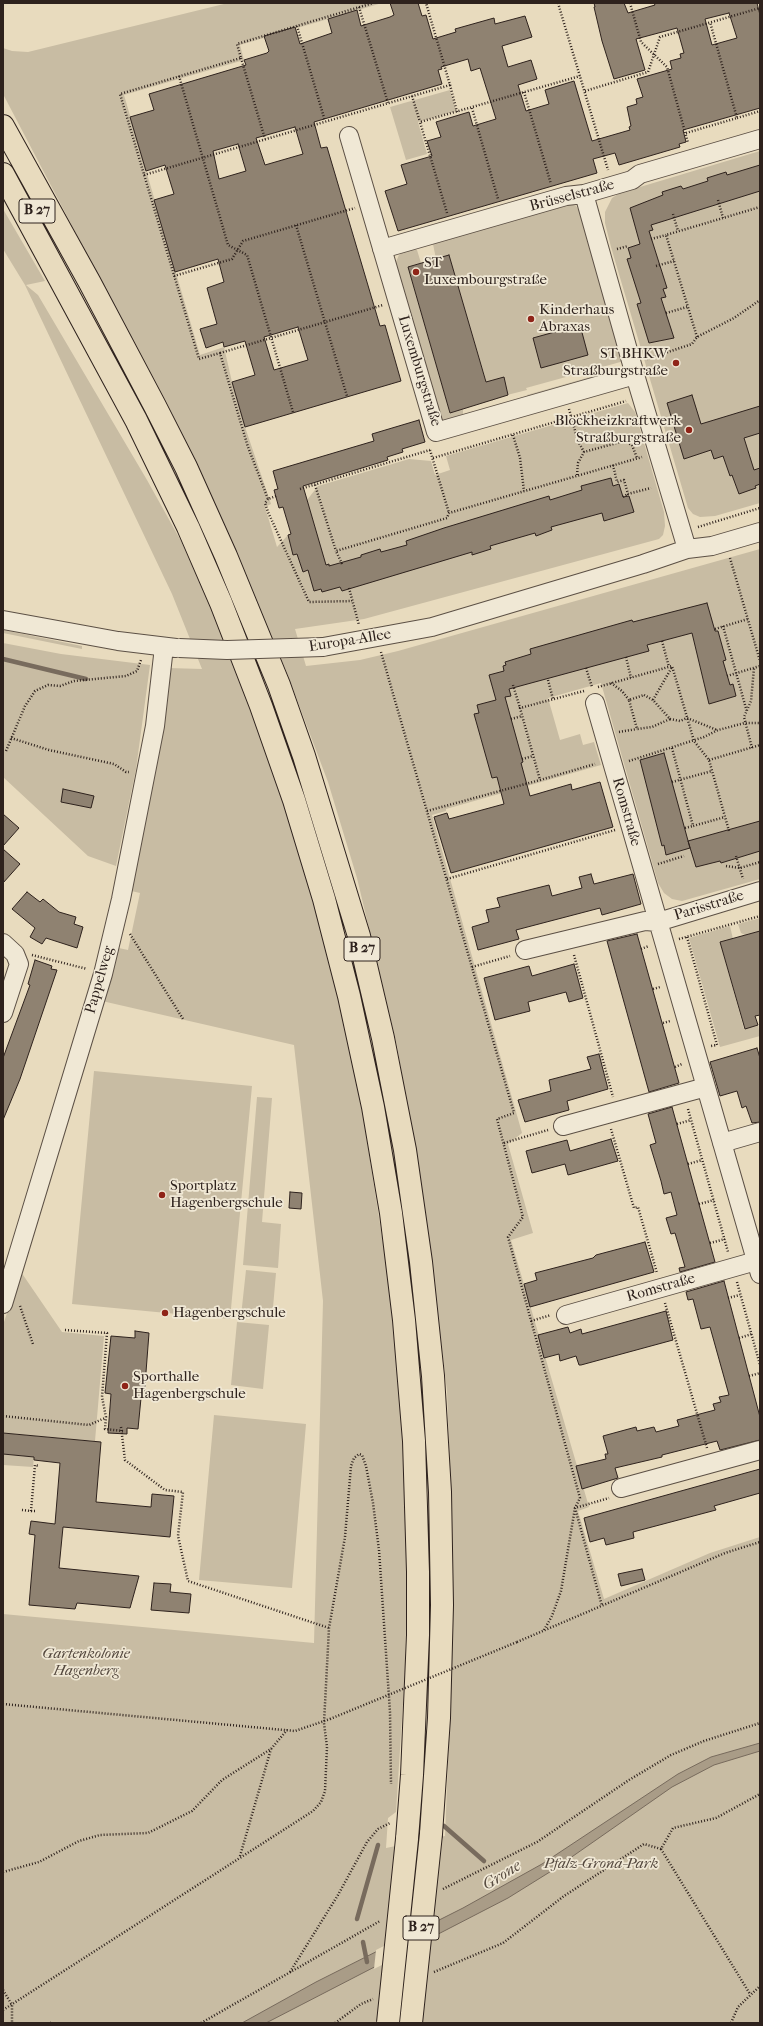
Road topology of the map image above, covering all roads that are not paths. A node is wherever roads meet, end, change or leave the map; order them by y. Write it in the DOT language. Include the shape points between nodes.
graph roads {
  1 [pos="3,127"];
  2 [pos="349,136"];
  3 [pos="760,139"];
  4 [pos="3,174"];
  5 [pos="584,194"];
  6 [pos="382,249"];
  7 [pos="70,294"];
  8 [pos="633,369"];
  9 [pos="760,520"];
  10 [pos="722,531"];
  11 [pos="760,532"];
  12 [pos="687,549"];
  13 [pos="3,620"];
  14 [pos="171,648"];
  15 [pos="595,702"];
  16 [pos="753,893"];
  17 [pos="658,922"];
  18 [pos="3,943"];
  19 [pos="524,950"];
  20 [pos="3,1013"];
  21 [pos="706,1087"];
  22 [pos="563,1126"];
  23 [pos="760,1132"];
  24 [pos="722,1143"];
  25 [pos="758,1268"];
  26 [pos="10,1301"];
  27 [pos="566,1315"];
  28 [pos="760,1450"];
  29 [pos="621,1488"];
  30 [pos="388,2023"];
  31 [pos="411,2023"];
  1 -- 7 [label="highway, B 27"];
  1 -- 31 [label="highway, B 27, bridge" via="137,372 186,467 221,543 279,685 304,756 359,936 383,1038 405,1150 421,1262 433,1376 440,1492 442,1605 439,1718 431,1834"];
  2 -- 6 [label="street, Luxemburgstraße"];
  3 -- 5 [label="street, Brüsselstraße" via="640,174 632,180"];
  4 -- 7 [label="highway, B 27"];
  5 -- 6 [label="street, Brüsselstraße" via="555,199"];
  5 -- 8 [label="street"];
  6 -- 8 [label="street, Luxemburgstraße" via="436,432 564,396"];
  7 -- 30 [label="highway, B 27, bridge" via="172,494 210,577 251,680 307,843 339,959 365,1069 383,1163 398,1263 414,1441 418,1572 418,1641 412,1775"];
  8 -- 12 [label="street"];
  9 -- 10 [label="street, Europa-Allee"];
  10 -- 11 [label="street, Europa-Allee"];
  10 -- 12 [label="street, Europa-Allee"];
  12 -- 14 [label="street, Europa-Allee, bridge" via="458,620 323,648"];
  13 -- 14 [label="street, Europa-Allee"];
  14 -- 26 [label="street, Pappelweg" via="118,915"];
  15 -- 17 [label="street, Romstraße"];
  16 -- 17 [label="street, Parisstraße"];
  17 -- 19 [label="street" via="644,920"];
  17 -- 21 [label="street, Romstraße"];
  18 -- 20 [label="street" via="18,958 18,970"];
  21 -- 22 [label="street"];
  21 -- 24 [label="street, Romstraße"];
  23 -- 24 [label="street"];
  24 -- 25 [label="street, Romstraße"];
  25 -- 27 [label="street, Romstraße" via="733,1268"];
  28 -- 29 [label="street"];
}
